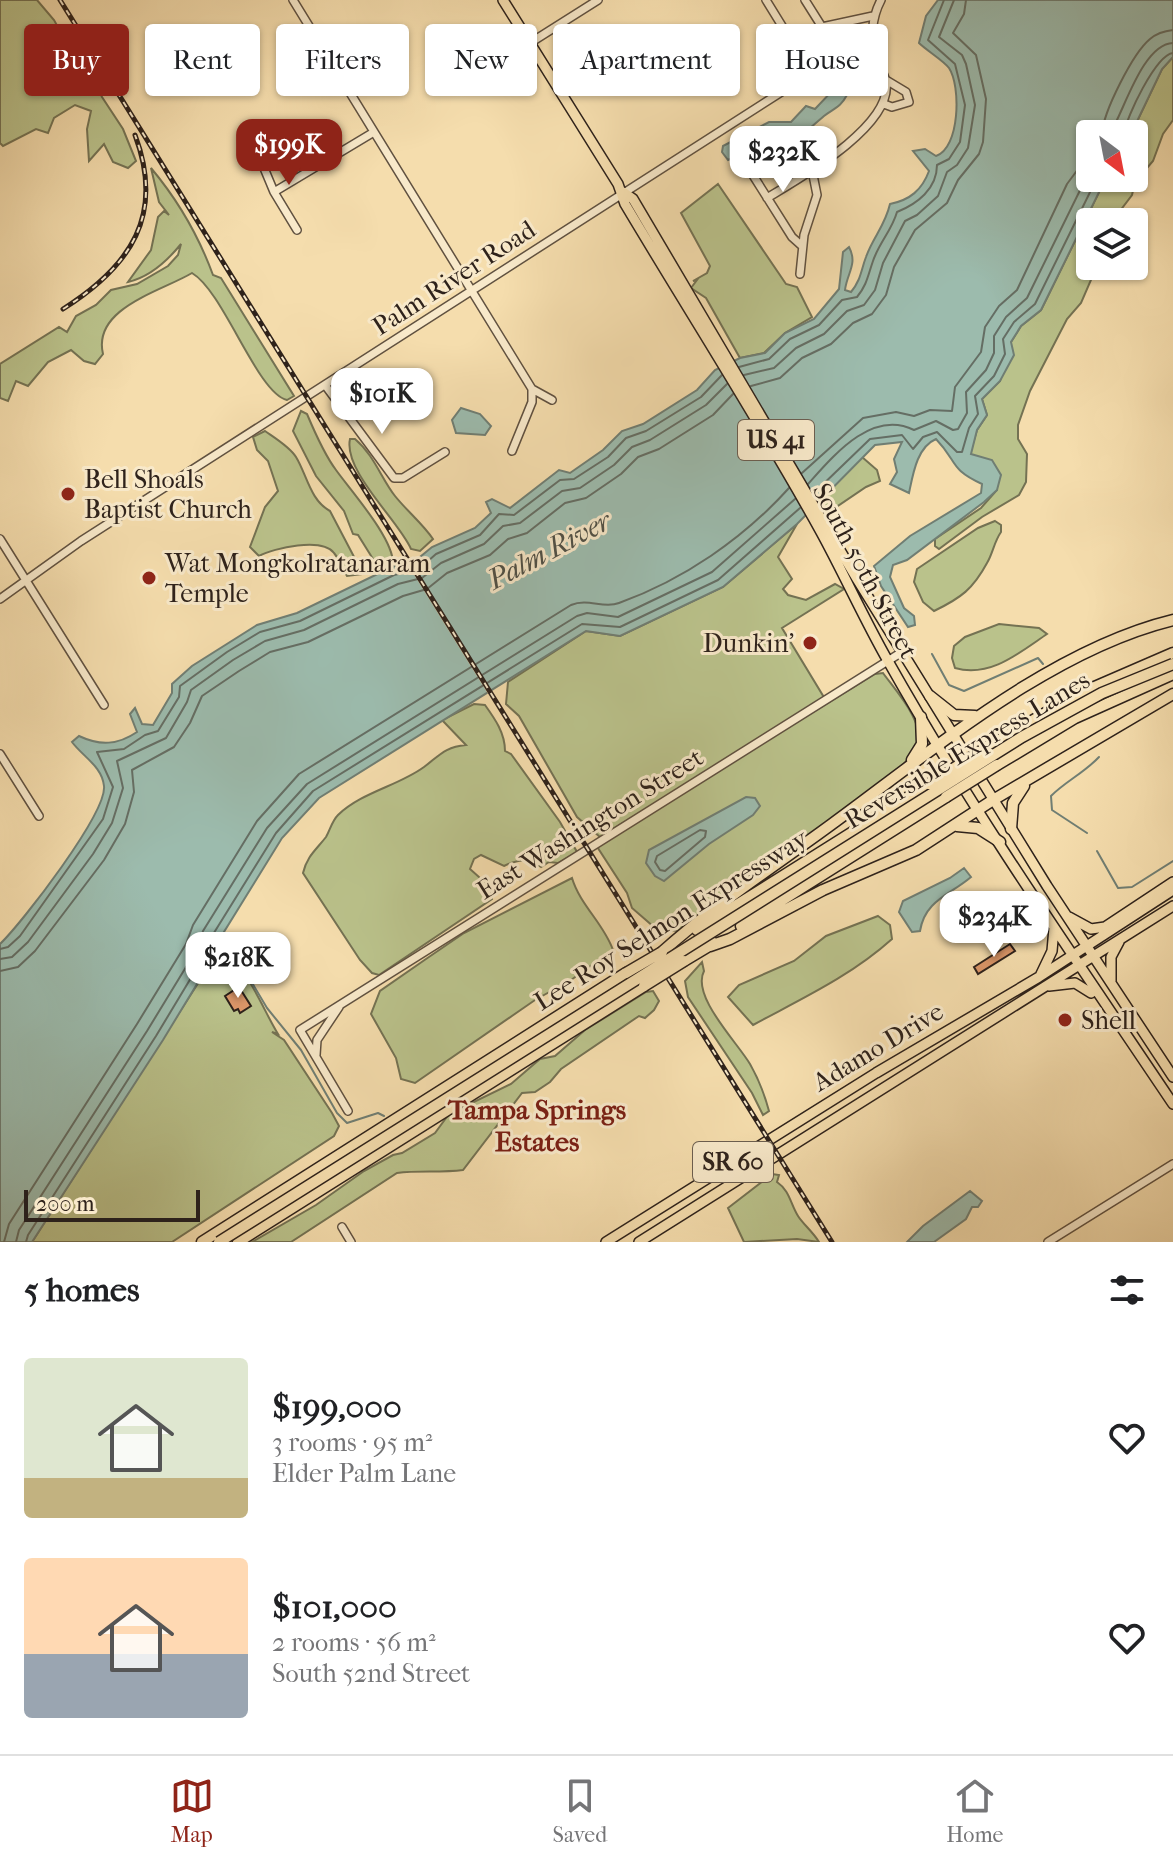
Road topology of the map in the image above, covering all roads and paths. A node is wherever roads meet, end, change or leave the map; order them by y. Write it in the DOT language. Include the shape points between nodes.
graph roads {
  1 [pos="293,0"];
  2 [pos="503,0"];
  3 [pos="598,0"];
  4 [pos="766,0"];
  5 [pos="805,0"];
  6 [pos="881,0"];
  7 [pos="873,16"];
  8 [pos="518,24"];
  9 [pos="781,24"];
  10 [pos="820,24"];
  11 [pos="836,24"];
  12 [pos="873,24"];
  13 [pos="537,39"];
  14 [pos="537,54"];
  15 [pos="888,81"];
  16 [pos="775,96"];
  17 [pos="885,96"];
  18 [pos="884,104"];
  19 [pos="374,132"];
  20 [pos="259,156"];
  21 [pos="744,161"];
  22 [pos="812,170"];
  23 [pos="274,192"];
  24 [pos="623,192"];
  25 [pos="767,198"];
  26 [pos="297,230"];
  27 [pos="802,246"];
  28 [pos="800,274"];
  29 [pos="472,291"];
  30 [pos="325,385"];
  31 [pos="532,389"];
  32 [pos="552,400"];
  33 [pos="512,451"];
  34 [pos="445,452"];
  35 [pos="823,528"];
  36 [pos="0,539"];
  37 [pos="27,582"];
  38 [pos="0,599"];
  39 [pos="1173,620"];
  40 [pos="902,652"];
  41 [pos="1173,653"];
  42 [pos="887,660"];
  43 [pos="1173,664"];
  44 [pos="1173,674"];
  45 [pos="1173,694"];
  46 [pos="930,696"];
  47 [pos="104,705"];
  48 [pos="984,712"];
  49 [pos="921,717"];
  50 [pos="952,733"];
  51 [pos="939,745"];
  52 [pos="0,754"];
  53 [pos="900,772"];
  54 [pos="1032,779"];
  55 [pos="993,800"];
  56 [pos="979,810"];
  57 [pos="39,816"];
  58 [pos="955,827"];
  59 [pos="1011,829"];
  60 [pos="1000,842"];
  61 [pos="1173,882"];
  62 [pos="1173,890"];
  63 [pos="1173,906"];
  64 [pos="1066,915"];
  65 [pos="1054,928"];
  66 [pos="1123,937"];
  67 [pos="673,943"];
  68 [pos="710,946"];
  69 [pos="1086,947"];
  70 [pos="1072,956"];
  71 [pos="1092,956"];
  72 [pos="1078,966"];
  73 [pos="1039,977"];
  74 [pos="1111,984"];
  75 [pos="1042,988"];
  76 [pos="343,1002"];
  77 [pos="1102,1002"];
  78 [pos="316,1055"];
  79 [pos="876,1073"];
  80 [pos="1173,1077"];
  81 [pos="885,1087"];
  82 [pos="1173,1104"];
  83 [pos="348,1111"];
  84 [pos="1173,1164"];
  85 [pos="671,1201"];
  86 [pos="690,1210"];
  87 [pos="342,1227"];
  88 [pos="202,1242"];
  89 [pos="219,1242"];
  90 [pos="238,1242"];
  91 [pos="351,1242"];
  92 [pos="606,1242"];
  93 [pos="639,1242"];
  94 [pos="1048,1242"];
  1 -- 19 [label="street"];
  2 -- 8 [label="main road, South 50th Street / US 41"];
  3 -- 13 [label="street"];
  4 -- 9 [label="street"];
  5 -- 10 [label="street"];
  6 -- 7 [label="street"];
  7 -- 11 [label="street"];
  7 -- 12 [label="street"];
  14 -- 24 [label="main road, South 50th Street / US 41"];
  15 -- 18 [label="street" via="906,92 909,102"];
  16 -- 24 [label="street, Palm River Road"];
  17 -- 18 [label="street"];
  18 -- 22 [label="street" via="846,146"];
  19 -- 23 [label="street"];
  19 -- 29 [label="street"];
  20 -- 23 [label="street"];
  21 -- 25 [label="street"];
  22 -- 25 [label="street"];
  22 -- 27 [label="street" via="817,195"];
  23 -- 26 [label="street"];
  24 -- 29 [label="street, Palm River Road"];
  24 -- 35 [label="main road, South 50th Street / US 41" via="625,204 722,355"];
  25 -- 27 [label="street"];
  27 -- 28 [label="street"];
  29 -- 30 [label="street, Palm River Road"];
  29 -- 31 [label="street"];
  30 -- 34 [label="street" via="394,478 403,478"];
  30 -- 37 [label="street, Palm River Road" via="81,541"];
  31 -- 32 [label="street"];
  31 -- 33 [label="street"];
  35 -- 40 [label="main road, South 50th Street / US 41"];
  35 -- 42 [label="main road, South 50th Street / US 41"];
  36 -- 37 [label="street"];
  37 -- 38 [label="street, Palm River Road"];
  37 -- 47 [label="street"];
  39 -- 48 [label="highway" via="1103,645"];
  40 -- 42 [label="street, East Washington Street"];
  40 -- 46 [label="main road, South 50th Street / US 41"];
  41 -- 67 [label="highway, Lee Roy Selmon Expressway, bridge" via="1076,695"];
  42 -- 49 [label="main road, South 50th Street / US 41"];
  42 -- 76 [label="street, East Washington Street"];
  43 -- 89 [label="highway, Reversible Express Lanes, bridge" via="1102,693 1022,737"];
  44 -- 68 [label="highway, Lee Roy Selmon Expressway, bridge" via="1075,718"];
  45 -- 54 [label="highway"];
  46 -- 48 [label="highway" via="959,717"];
  46 -- 50 [label="main road, South 50th Street / US 41"];
  48 -- 50 [label="highway"];
  49 -- 51 [label="main road, South 50th Street / US 41"];
  49 -- 53 [label="highway" via="920,749"];
  50 -- 51 [label="highway"];
  50 -- 55 [label="main road, South 50th Street / US 41"];
  51 -- 53 [label="highway"];
  51 -- 56 [label="main road, South 50th Street / US 41"];
  52 -- 57 [label="street"];
  53 -- 67 [label="highway"];
  54 -- 55 [label="highway"];
  54 -- 59 [label="highway" via="1015,799"];
  55 -- 56 [label="highway"];
  55 -- 59 [label="main road, South 50th Street / US 41"];
  56 -- 58 [label="highway"];
  56 -- 60 [label="main road, South 50th Street / US 41"];
  58 -- 60 [label="highway" via="978,828"];
  58 -- 68 [label="highway"];
  59 -- 64 [label="main road, South 50th Street / US 41"];
  60 -- 65 [label="main road, South 50th Street / US 41"];
  61 -- 64 [label="main road" via="1105,927 1091,929"];
  62 -- 69 [label="main road, Adamo Drive / SR 60"];
  63 -- 66 [label="main road, Adamo Drive / SR 60"];
  64 -- 69 [label="main road, South 50th Street / US 41"];
  65 -- 70 [label="main road, South 50th Street / US 41"];
  65 -- 73 [label="main road" via="1052,951"];
  66 -- 71 [label="main road, Adamo Drive / SR 60"];
  66 -- 74 [label="main road" via="1111,957"];
  67 -- 88 [label="highway, Lee Roy Selmon Expressway, bridge"];
  68 -- 90 [label="highway, Lee Roy Selmon Expressway, bridge"];
  69 -- 70 [label="main road, Adamo Drive / SR 60"];
  69 -- 71 [label="main road, South 50th Street / US 41"];
  70 -- 72 [label="main road, South 50th Street / US 41"];
  70 -- 73 [label="main road, Adamo Drive / SR 60"];
  71 -- 72 [label="main road, Adamo Drive / SR 60"];
  71 -- 74 [label="main road, US 41"];
  72 -- 75 [label="main road, Adamo Drive / SR 60"];
  72 -- 77 [label="main road, US 41"];
  73 -- 79 [label="main road, Adamo Drive / SR 60"];
  74 -- 80 [label="main road, US 41"];
  75 -- 77 [label="main road" via="1075,983"];
  75 -- 81 [label="main road, Adamo Drive / SR 60"];
  76 -- 78 [label="street" via="317,1040"];
  76 -- 78 [label="street, East Washington Street" via="300,1030"];
  77 -- 82 [label="main road, US 41"];
  78 -- 83 [label="street"];
  79 -- 81 [label="main road"];
  79 -- 85 [label="main road, Adamo Drive / SR 60"];
  81 -- 86 [label="main road, Adamo Drive / SR 60"];
  84 -- 94 [label="street"];
  85 -- 86 [label="main road"];
  85 -- 92 [label="main road, Adamo Drive / SR 60"];
  86 -- 93 [label="main road, Adamo Drive / SR 60"];
  87 -- 91 [label="street"];
}
